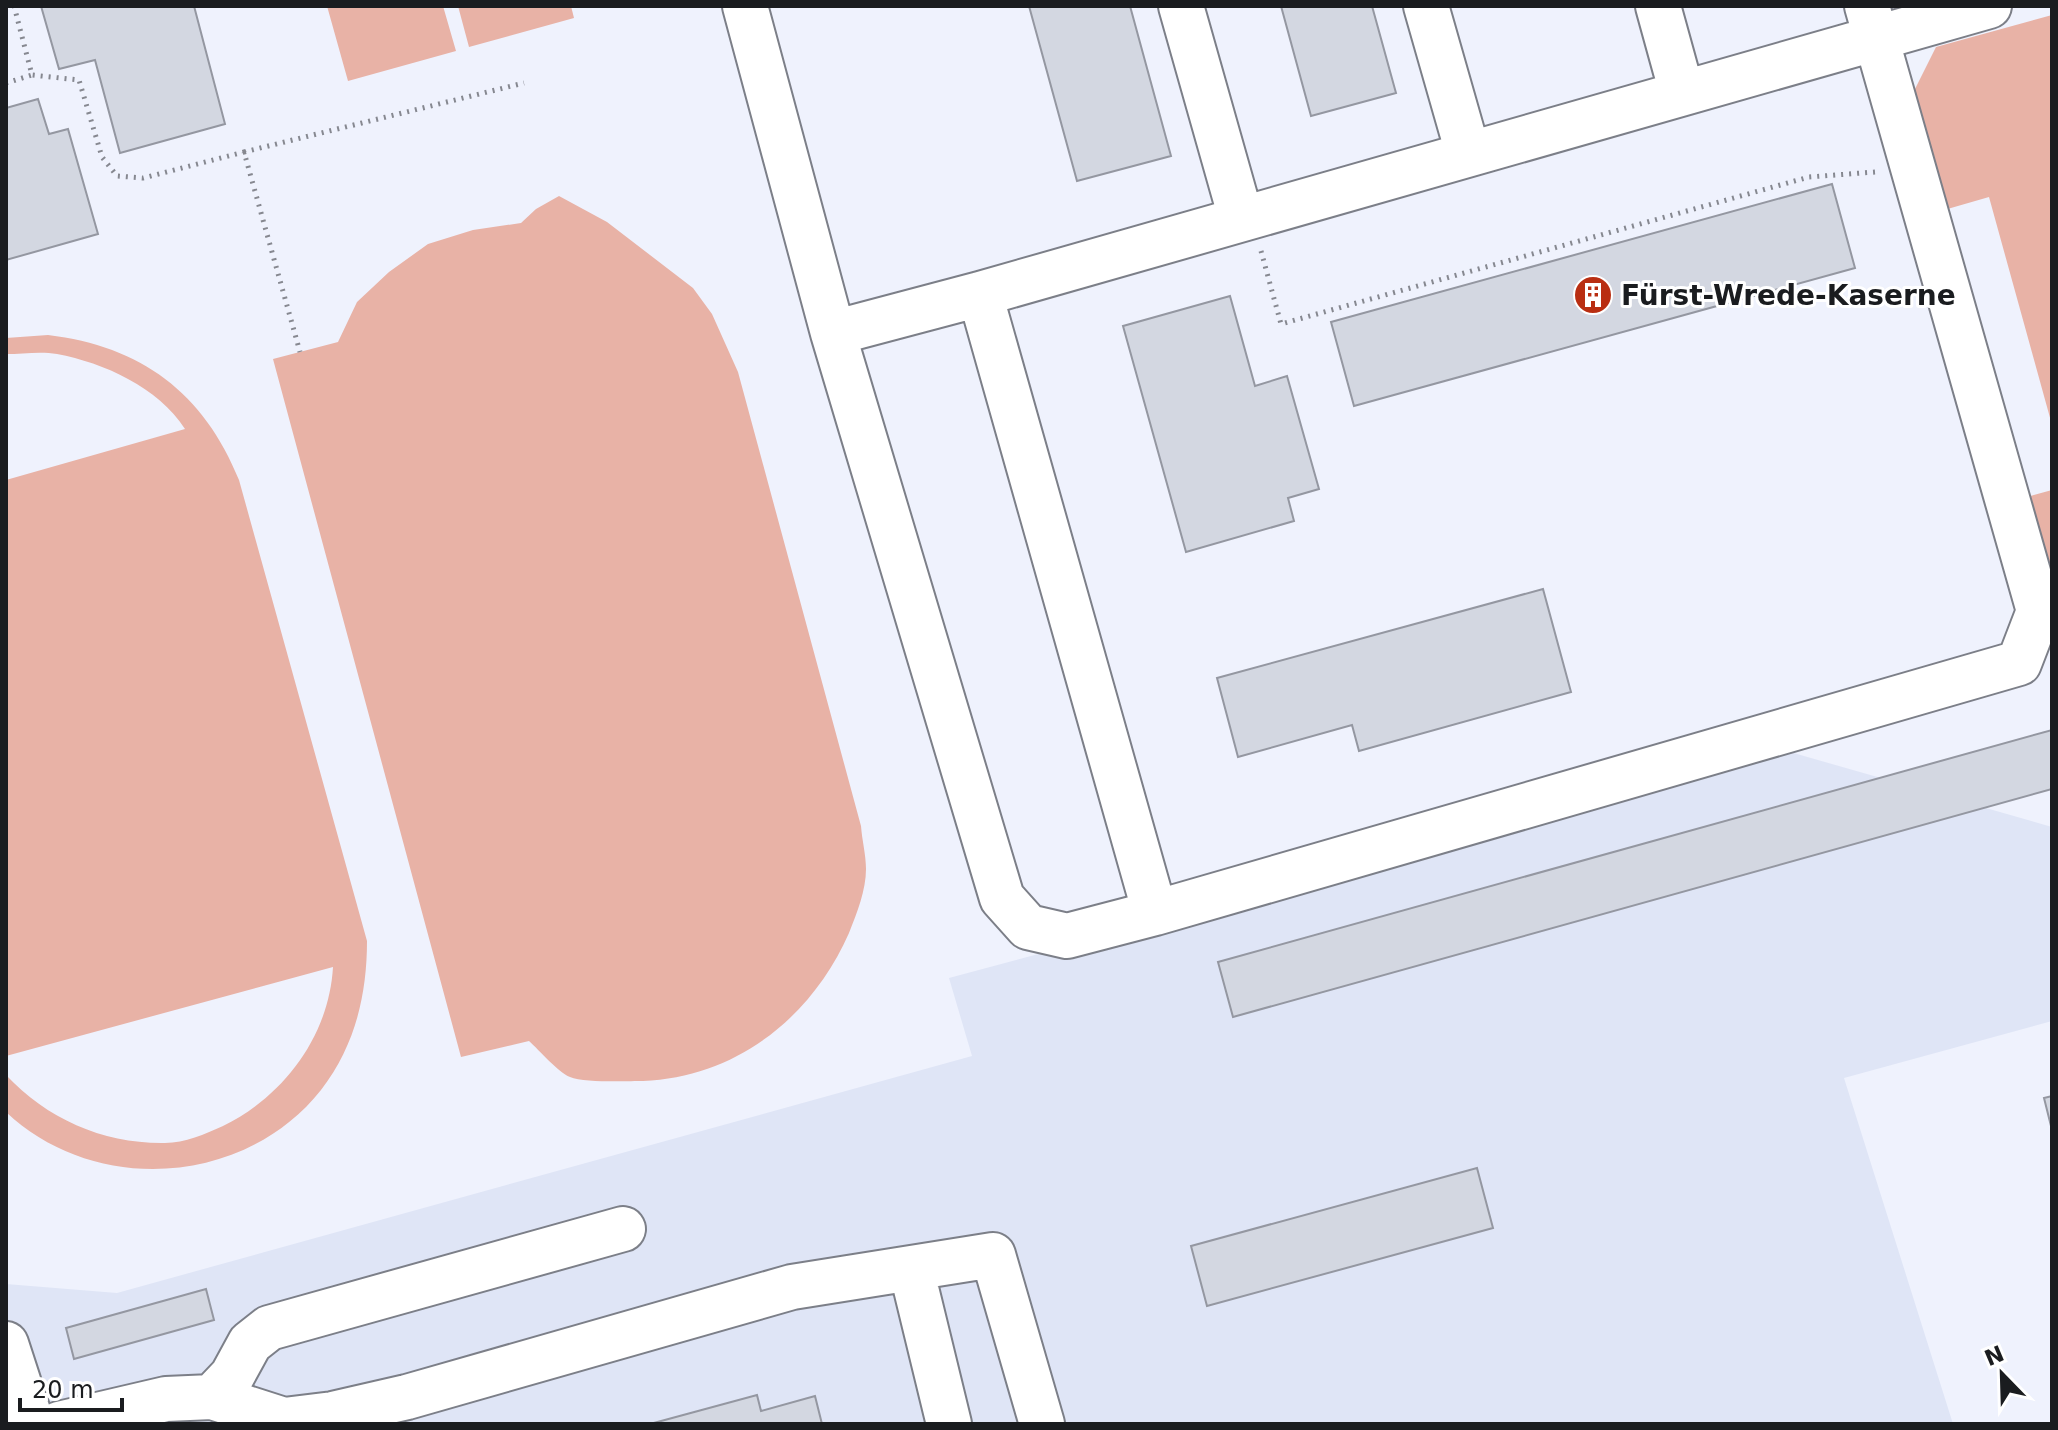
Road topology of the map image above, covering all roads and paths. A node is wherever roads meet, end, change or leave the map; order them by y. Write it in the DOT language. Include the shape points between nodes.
graph roads {
  1 [pos="14,6"];
  2 [pos="745,6"];
  3 [pos="1181,6"];
  4 [pos="1426,6"];
  5 [pos="1658,6"];
  6 [pos="1989,6"];
  7 [pos="1872,22"];
  8 [pos="32,75"];
  9 [pos="6,83"];
  10 [pos="524,83"];
  11 [pos="1682,93"];
  12 [pos="244,152"];
  13 [pos="1468,153"];
  14 [pos="1914,169"];
  15 [pos="1246,216"];
  16 [pos="980,294"];
  17 [pos="833,333"];
  18 [pos="300,352"];
  19 [pos="1155,913"];
  20 [pos="623,1229"];
  21 [pos="911,1268"];
  22 [pos="6,1344"];
  23 [pos="212,1397"];
  24 [pos="259,1418"];
  25 [pos="32,1424"];
  26 [pos="59,1424"];
  27 [pos="949,1424"];
  28 [pos="1042,1424"];
  1 -- 8 [label="path"];
  2 -- 17 [label="lane"];
  3 -- 15 [label="lane"];
  4 -- 13 [label="lane"];
  5 -- 11 [label="lane"];
  6 -- 7 [label="lane"];
  7 -- 11 [label="lane"];
  7 -- 14 [label="lane"];
  8 -- 9 [label="path"];
  8 -- 12 [label="path" via="79,80 102,157 117,176 143,178"];
  10 -- 12 [label="path"];
  11 -- 13 [label="lane"];
  12 -- 18 [label="path"];
  13 -- 15 [label="lane"];
  14 -- 15 [label="path" via="1809,177 1281,324"];
  14 -- 19 [label="lane" via="2039,611 2019,663"];
  15 -- 16 [label="lane"];
  16 -- 17 [label="lane"];
  16 -- 19 [label="lane"];
  17 -- 19 [label="lane" via="1002,898 1028,927 1067,936"];
  20 -- 23 [label="lane" via="269,1328 250,1343 232,1376"];
  21 -- 24 [label="lane" via="792,1287 333,1414"];
  21 -- 27 [label="lane"];
  21 -- 28 [label="lane" via="993,1255"];
  22 -- 25 [label="lane"];
  23 -- 24 [label="lane"];
  23 -- 26 [label="lane" via="166,1399"];
}
